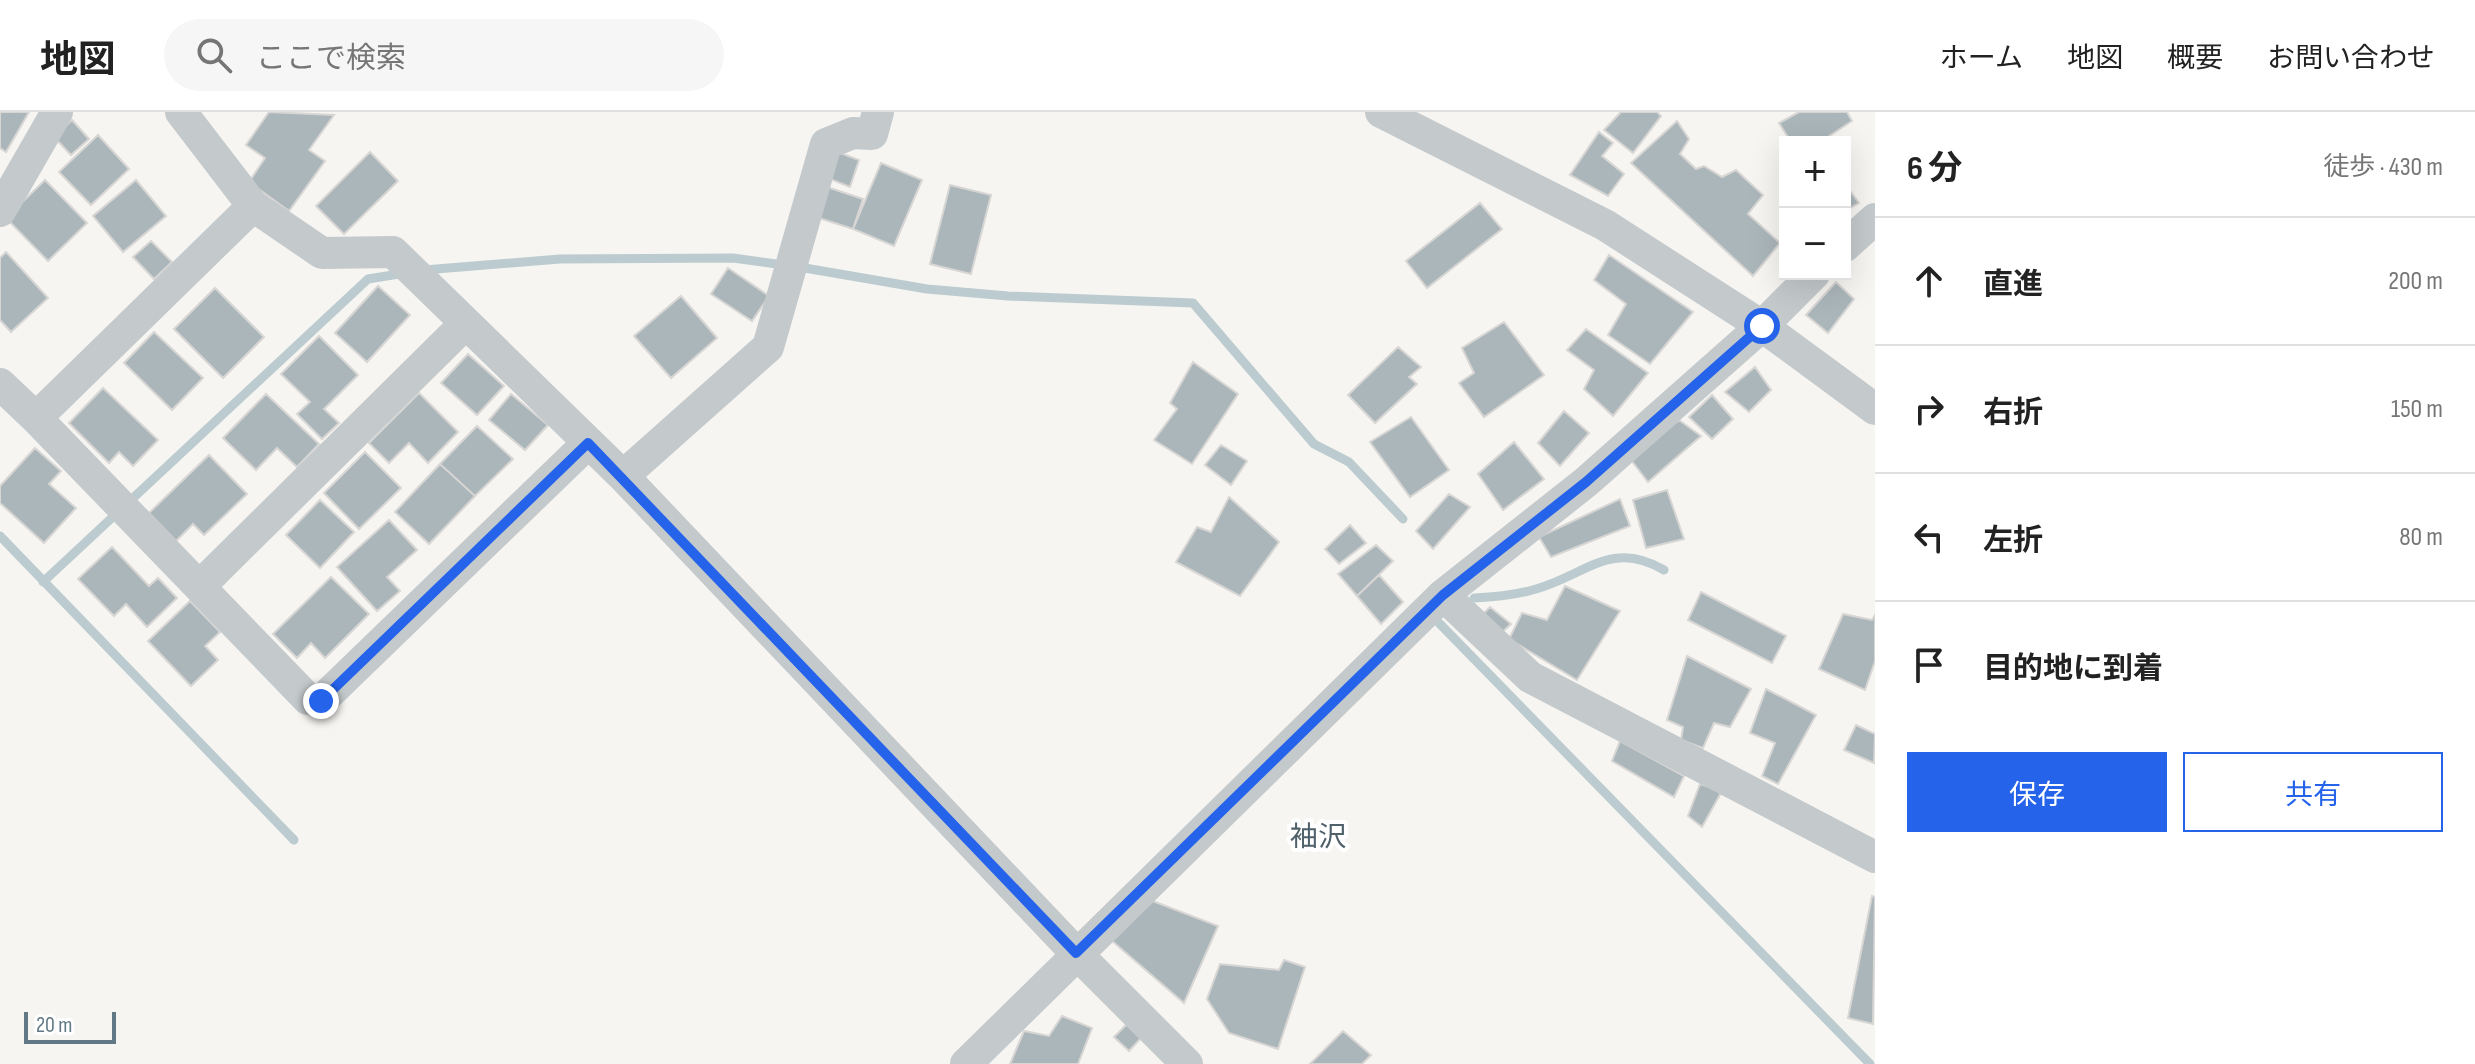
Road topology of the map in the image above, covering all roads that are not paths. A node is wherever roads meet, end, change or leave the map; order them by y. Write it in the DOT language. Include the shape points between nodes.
graph roads {
  1 [pos="57,112"];
  2 [pos="181,112"];
  3 [pos="878,112"];
  4 [pos="1381,112"];
  5 [pos="253,206"];
  6 [pos="0,211"];
  7 [pos="1875,219"];
  8 [pos="1851,241"];
  9 [pos="1808,280"];
  10 [pos="466,323"];
  11 [pos="1762,326"];
  12 [pos="0,384"];
  13 [pos="1875,409"];
  14 [pos="36,418"];
  15 [pos="588,443"];
  16 [pos="623,476"];
  17 [pos="201,585"];
  18 [pos="1443,595"];
  19 [pos="1875,857"];
  20 [pos="1076,953"];
  21 [pos="966,1064"];
  22 [pos="1187,1064"];
  1 -- 6 [label="street"];
  2 -- 5 [label="street"];
  3 -- 16 [label="street" via="872,134 853,133 826,144 768,347"];
  4 -- 11 [label="street" via="1605,225"];
  5 -- 10 [label="street" via="322,253 393,252"];
  5 -- 14 [label="street"];
  7 -- 8 [label="street"];
  9 -- 11 [label="street"];
  10 -- 15 [label="street"];
  10 -- 17 [label="street"];
  11 -- 13 [label="street"];
  11 -- 18 [label="street" via="1586,482"];
  12 -- 14 [label="street"];
  14 -- 17 [label="street"];
  15 -- 16 [label="street"];
  15 -- 17 [label="street" via="321,701 308,699"];
  16 -- 20 [label="street"];
  18 -- 19 [label="street" via="1530,677"];
  18 -- 20 [label="street"];
  20 -- 21 [label="street"];
  20 -- 22 [label="street"];
}
